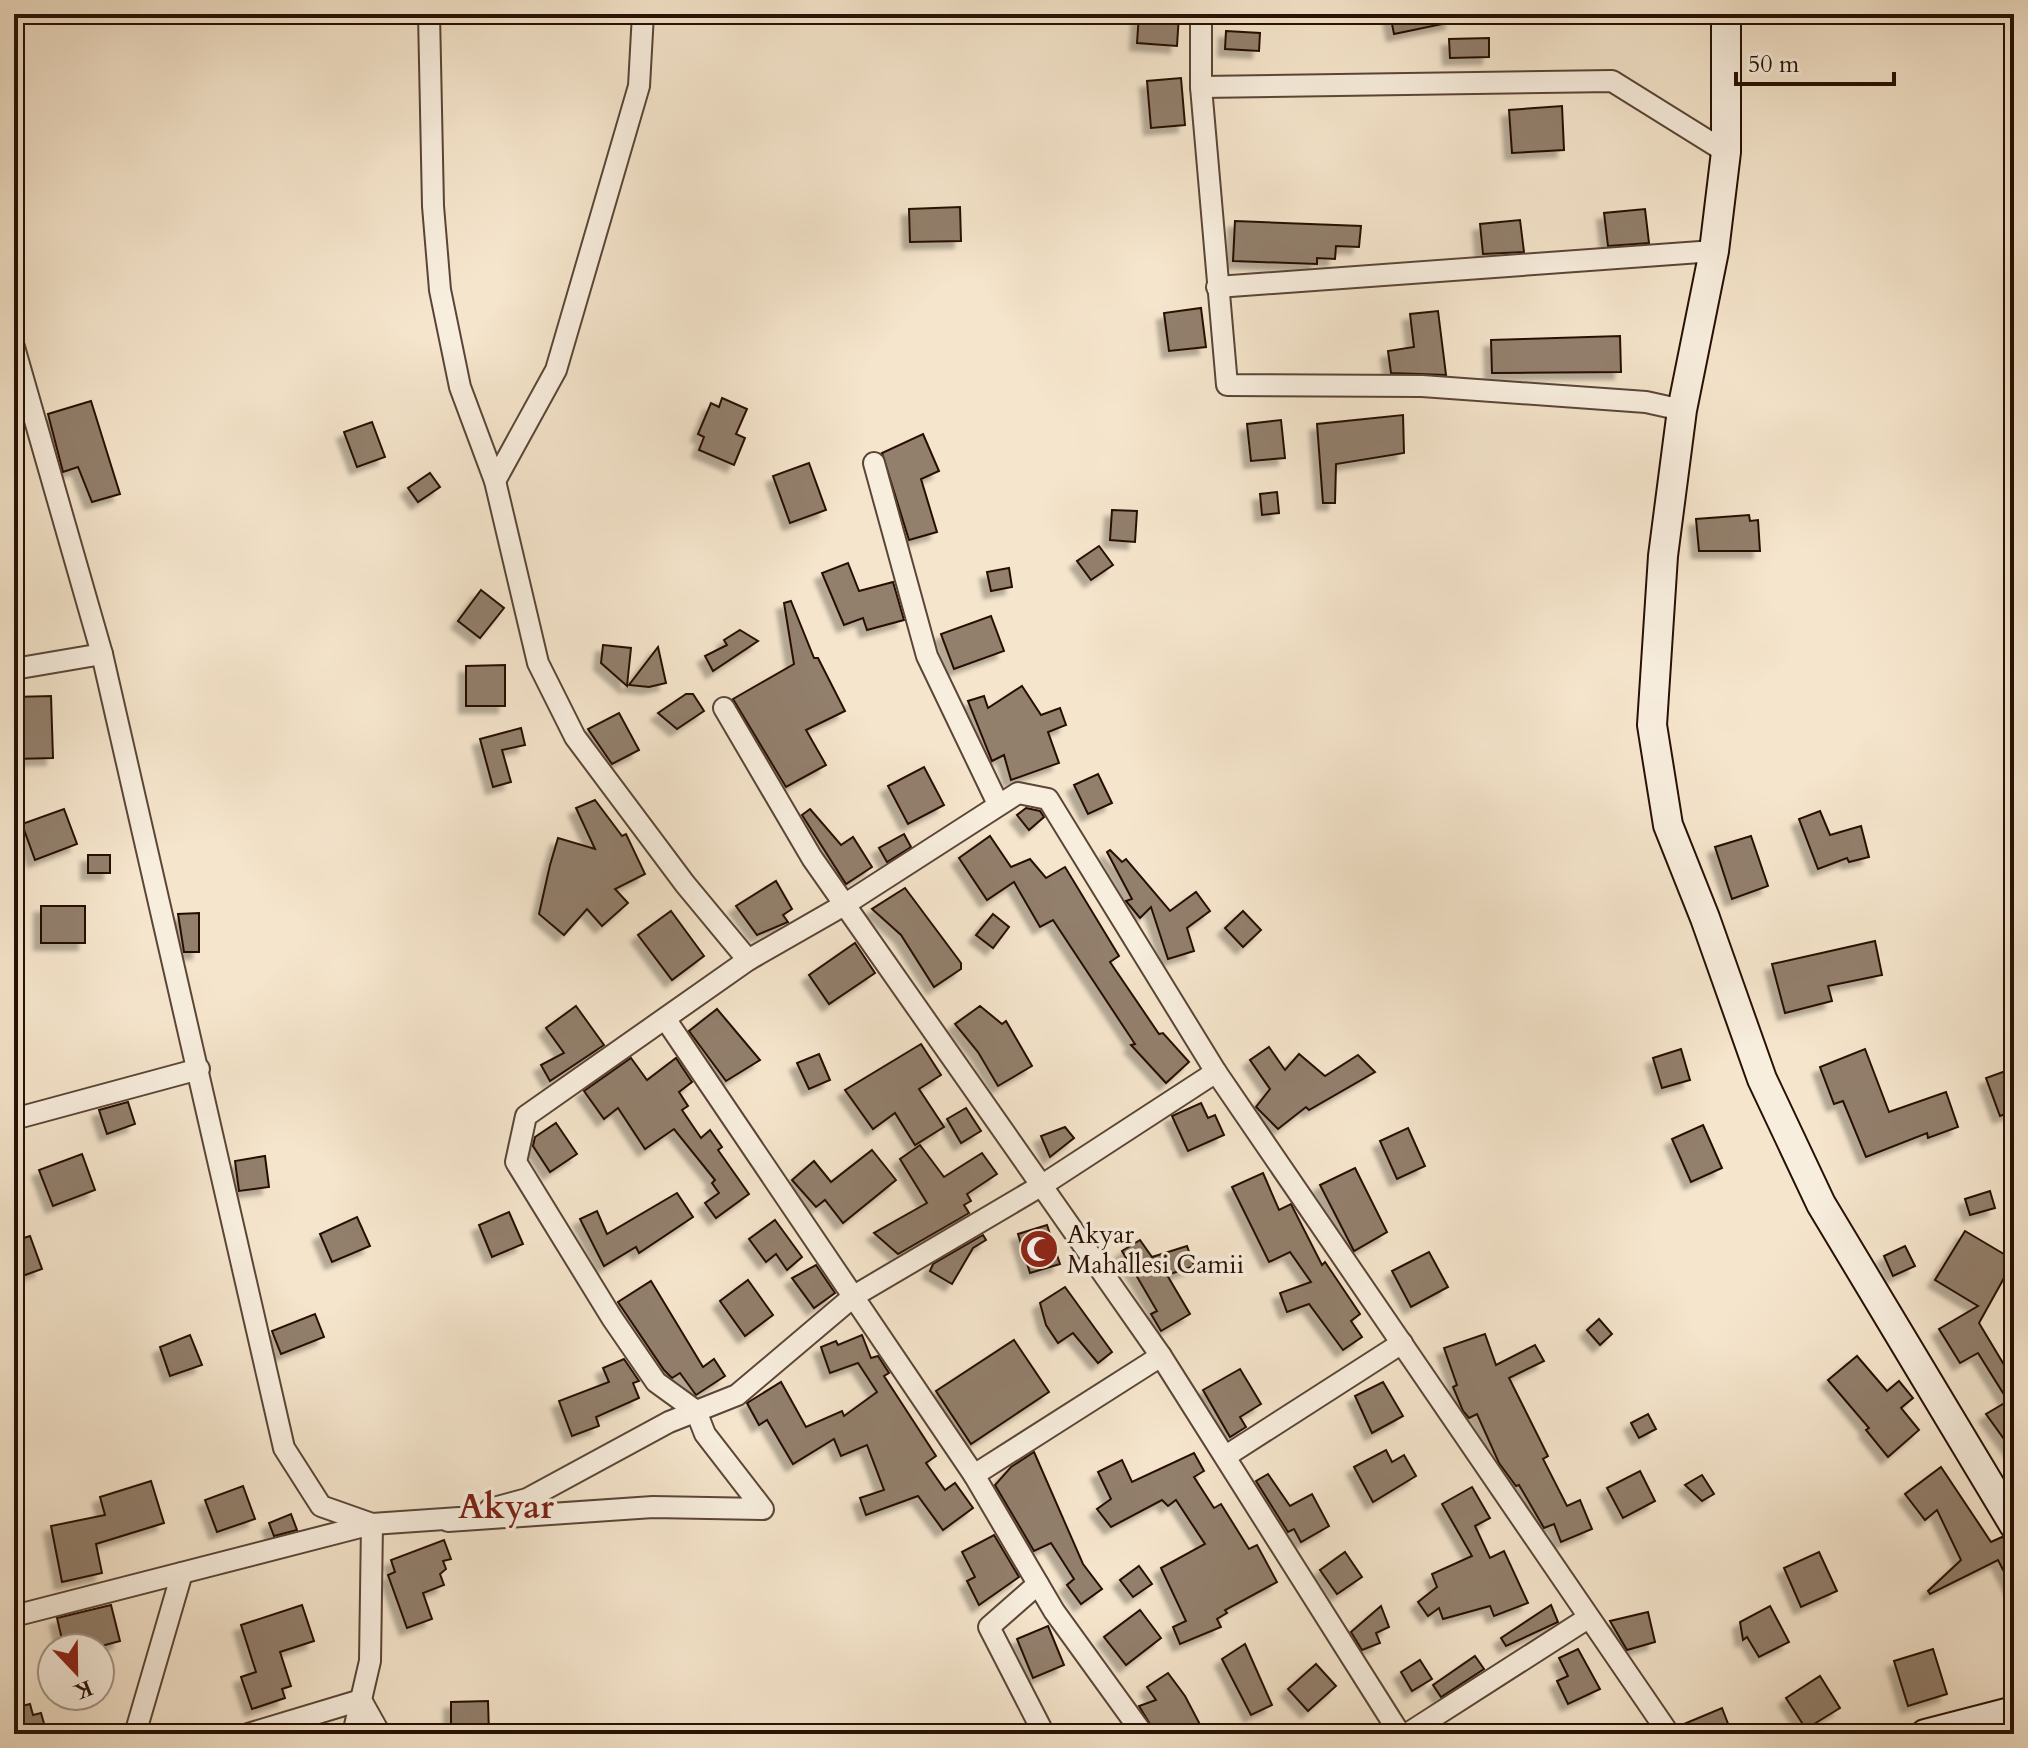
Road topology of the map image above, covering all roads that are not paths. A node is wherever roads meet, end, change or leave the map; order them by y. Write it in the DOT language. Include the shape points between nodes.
graph roads {
  1 [pos="429,14"];
  2 [pos="643,14"];
  3 [pos="1201,14"];
  4 [pos="1726,14"];
  5 [pos="1201,87"];
  6 [pos="1726,152"];
  7 [pos="1714,251"];
  8 [pos="1217,287"];
  9 [pos="14,347"];
  10 [pos="1682,410"];
  11 [pos="874,463"];
  12 [pos="495,481"];
  13 [pos="102,654"];
  14 [pos="14,669"];
  15 [pos="724,708"];
  16 [pos="998,804"];
  17 [pos="844,905"];
  18 [pos="748,960"];
  19 [pos="666,1020"];
  20 [pos="199,1069"];
  21 [pos="1216,1072"];
  22 [pos="14,1119"];
  23 [pos="1044,1184"];
  24 [pos="854,1296"];
  25 [pos="1402,1343"];
  26 [pos="1161,1356"];
  27 [pos="696,1411"];
  28 [pos="1226,1456"];
  29 [pos="974,1475"];
  30 [pos="448,1521"];
  31 [pos="372,1524"];
  32 [pos="2014,1525"];
  33 [pos="182,1573"];
  34 [pos="1038,1584"];
  35 [pos="14,1616"];
  36 [pos="1588,1618"];
  37 [pos="361,1700"];
  38 [pos="2014,1711"];
  39 [pos="135,1734"];
  40 [pos="248,1734"];
  41 [pos="353,1734"];
  42 [pos="380,1734"];
  43 [pos="1044,1734"];
  44 [pos="1143,1734"];
  45 [pos="1400,1734"];
  46 [pos="1407,1734"];
  47 [pos="1669,1734"];
  48 [pos="1925,1734"];
  1 -- 12 [label="street" via="440,290 460,387"];
  2 -- 12 [label="street" via="639,86 556,370"];
  3 -- 5 [label="street"];
  4 -- 6 [label="main road"];
  5 -- 6 [label="street" via="1612,81"];
  5 -- 8 [label="street"];
  6 -- 7 [label="main road"];
  7 -- 8 [label="street"];
  7 -- 10 [label="main road"];
  8 -- 10 [label="street" via="1227,385 1422,386 1646,402"];
  9 -- 13 [label="street"];
  10 -- 32 [label="main road" via="1663,556 1652,725 1668,825 1762,1079 1821,1204"];
  11 -- 16 [label="street" via="927,656"];
  12 -- 18 [label="street" via="538,663 575,737"];
  13 -- 14 [label="street"];
  13 -- 20 [label="street"];
  15 -- 17 [label="street"];
  16 -- 17 [label="street"];
  16 -- 21 [label="street" via="1018,793 1048,799"];
  17 -- 18 [label="street"];
  17 -- 23 [label="street"];
  18 -- 19 [label="street"];
  19 -- 24 [label="street"];
  19 -- 27 [label="street" via="526,1116 516,1162 656,1382"];
  20 -- 22 [label="street"];
  20 -- 31 [label="street" via="284,1448 321,1506"];
  21 -- 23 [label="street"];
  21 -- 25 [label="street"];
  23 -- 24 [label="street"];
  23 -- 26 [label="street"];
  24 -- 27 [label="street" via="737,1395"];
  24 -- 29 [label="street"];
  25 -- 28 [label="street"];
  25 -- 36 [label="street"];
  26 -- 28 [label="street"];
  26 -- 29 [label="street"];
  27 -- 30 [label="street" via="527,1499"];
  27 -- 30 [label="street" via="705,1434 763,1509 653,1507"];
  28 -- 45 [label="street"];
  29 -- 34 [label="street"];
  30 -- 31 [label="street"];
  31 -- 33 [label="street"];
  31 -- 37 [label="street" via="370,1661"];
  33 -- 35 [label="street"];
  33 -- 39 [label="street"];
  34 -- 43 [label="street" via="989,1627"];
  34 -- 44 [label="street"];
  36 -- 46 [label="street"];
  36 -- 47 [label="street"];
  37 -- 40 [label="street"];
  37 -- 41 [label="street"];
  37 -- 42 [label="street"];
  38 -- 48 [label="main road"];
}
